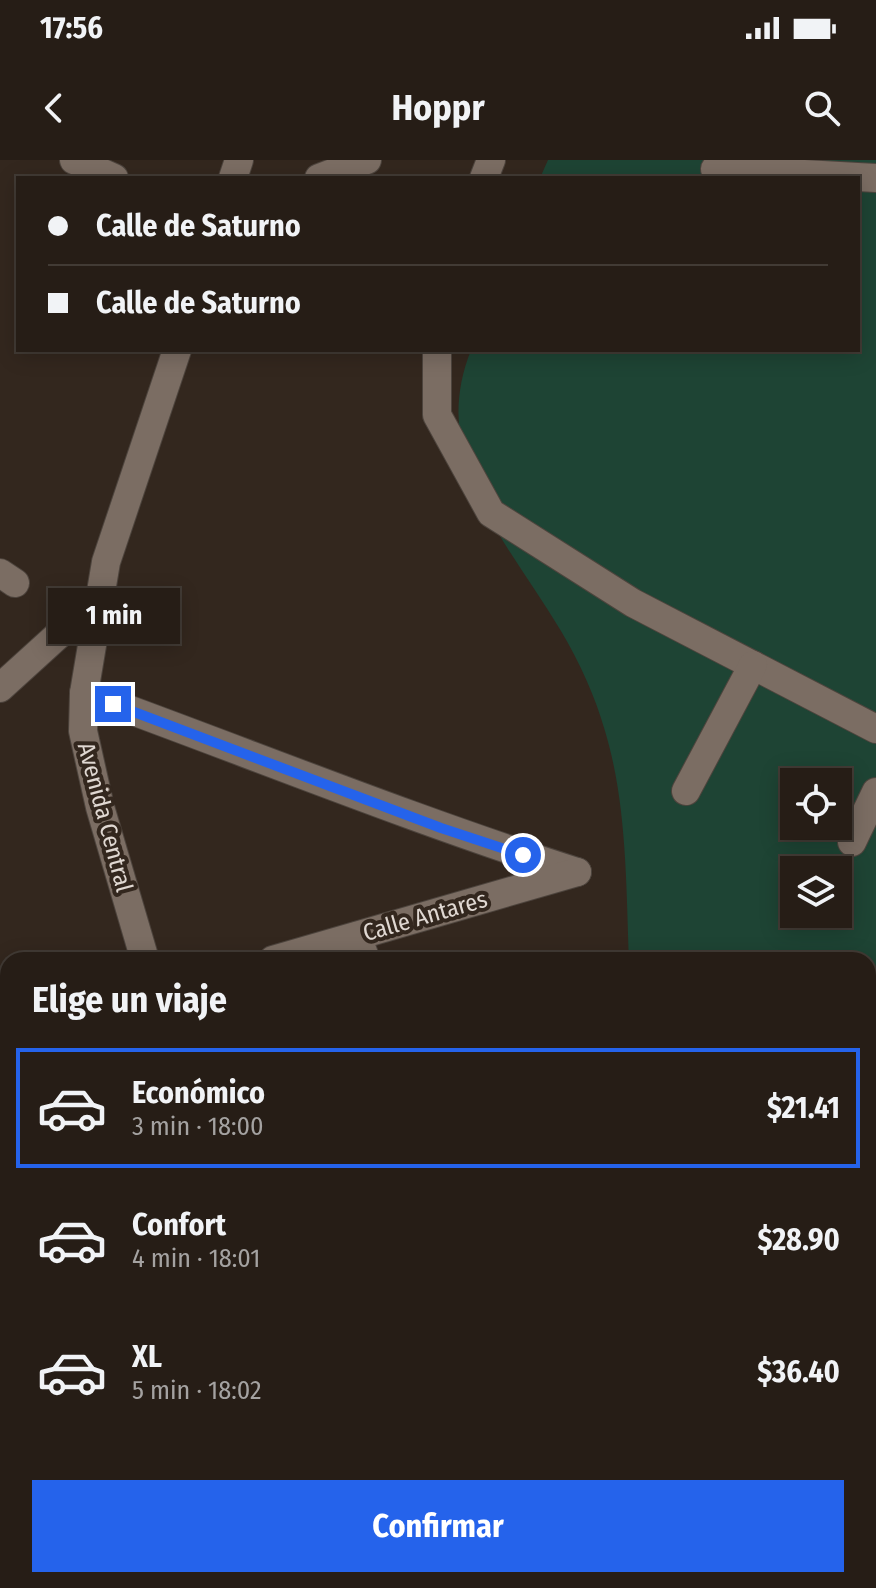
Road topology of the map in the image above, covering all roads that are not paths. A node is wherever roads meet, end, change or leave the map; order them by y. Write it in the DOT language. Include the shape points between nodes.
graph roads {
  1 [pos="74,160"];
  2 [pos="367,160"];
  3 [pos="715,169"];
  4 [pos="110,176"];
  5 [pos="324,176"];
  6 [pos="876,176"];
  7 [pos="176,352"];
  8 [pos="437,352"];
  9 [pos="99,598"];
  10 [pos="753,665"];
  11 [pos="0,688"];
  12 [pos="84,693"];
  13 [pos="876,729"];
  14 [pos="686,791"];
  15 [pos="876,792"];
  16 [pos="852,842"];
  17 [pos="362,948"];
  18 [pos="143,952"];
  19 [pos="332,952"];
  1 -- 4 [label="street"];
  2 -- 5 [label="street"];
  3 -- 6 [label="street"];
  7 -- 9 [label="street, Avenida Central" via="106,562"];
  8 -- 10 [label="street" via="437,415 491,513 633,603"];
  9 -- 11 [label="street"];
  9 -- 12 [label="street, Avenida Central"];
  10 -- 13 [label="street"];
  10 -- 14 [label="street"];
  12 -- 17 [label="street, Calle Antares" via="441,828 577,872"];
  12 -- 18 [label="street, Avenida Central" via="89,762"];
  15 -- 16 [label="street"];
  17 -- 19 [label="street, Calle Antares"];
}
